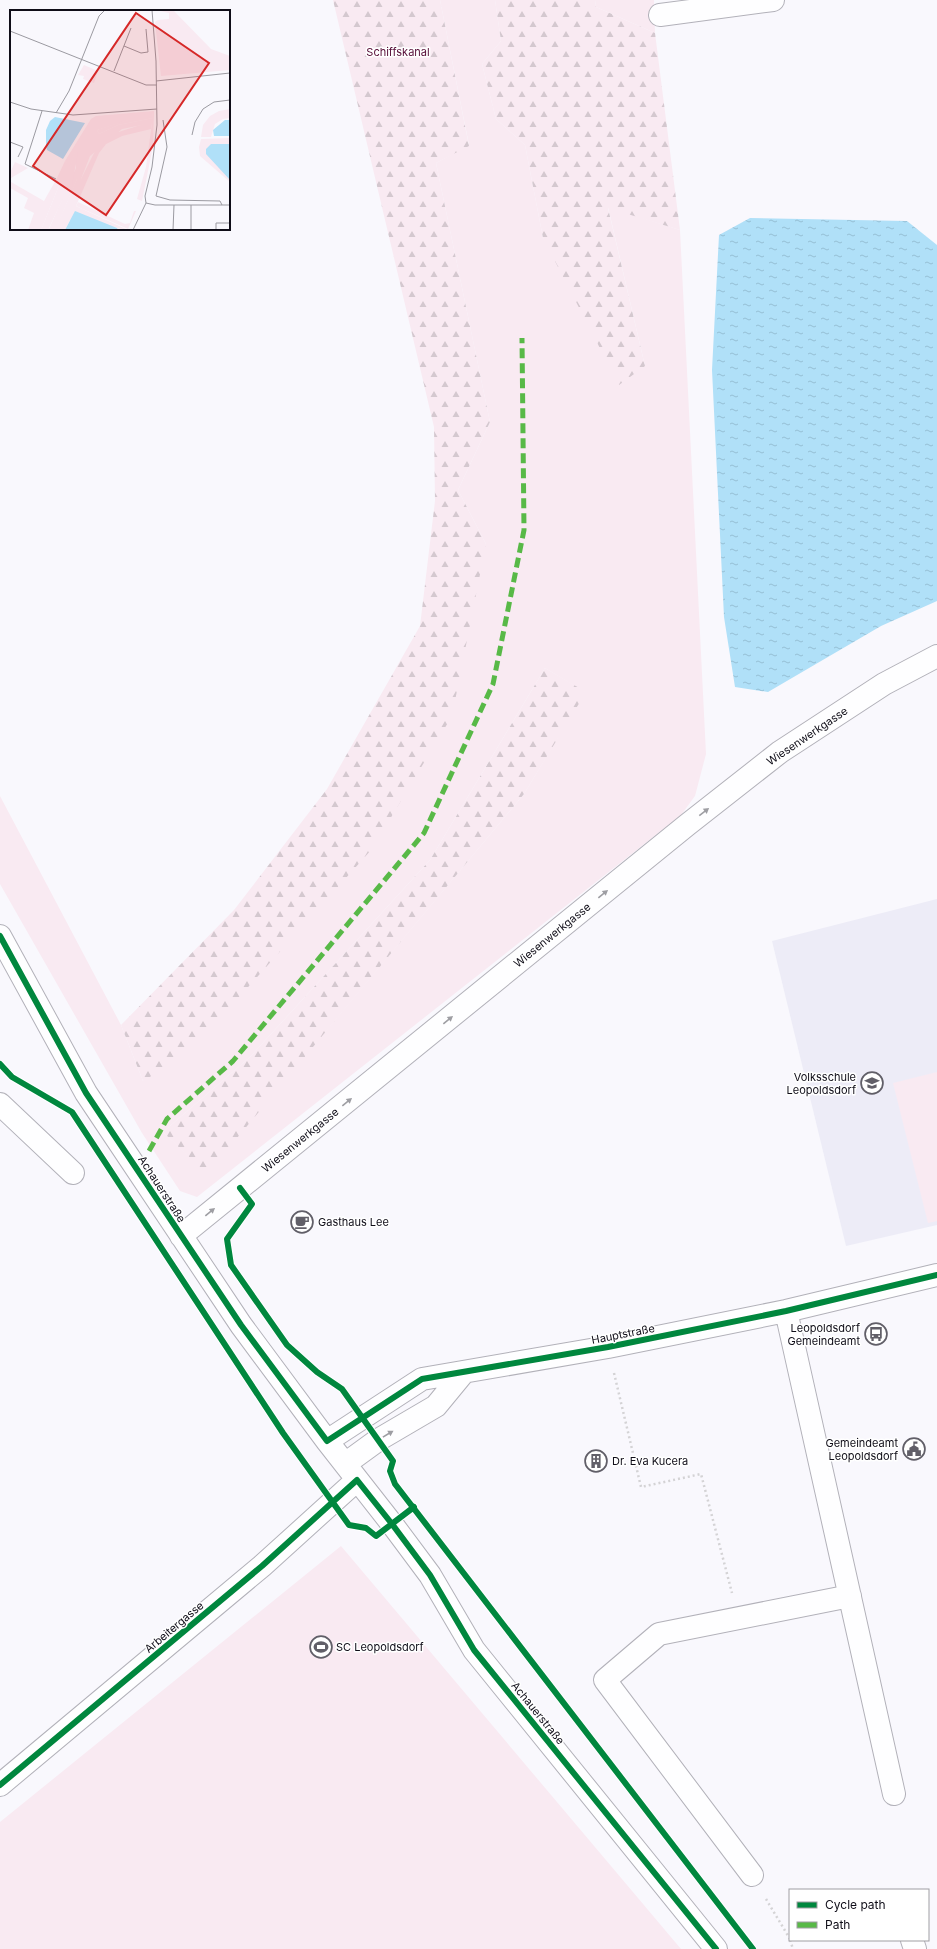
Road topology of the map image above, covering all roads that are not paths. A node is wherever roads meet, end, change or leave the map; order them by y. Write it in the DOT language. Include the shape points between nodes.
graph roads {
  1 [pos="773,0"];
  2 [pos="660,15"];
  3 [pos="937,656"];
  4 [pos="0,936"];
  5 [pos="0,1104"];
  6 [pos="73,1173"];
  7 [pos="180,1236"];
  8 [pos="937,1275"];
  9 [pos="786,1311"];
  10 [pos="464,1372"];
  11 [pos="327,1441"];
  12 [pos="351,1472"];
  13 [pos="850,1596"];
  14 [pos="0,1785"];
  15 [pos="894,1794"];
  16 [pos="752,1875"];
  17 [pos="716,1949"];
  1 -- 2 [label="street"];
  7 -- 3 [label="street, Wiesenwerkgasse, one-way" via="780,752 884,684"];
  4 -- 7 [label="street, Achauerstraße" via="86,1093"];
  5 -- 6 [label="street"];
  7 -- 11 [label="street, Achauerstraße" via="241,1326"];
  8 -- 9 [label="street, Hauptstraße"];
  9 -- 10 [label="street, Hauptstraße" via="608,1347"];
  9 -- 13 [label="street"];
  10 -- 11 [label="street, Hauptstraße" via="422,1379"];
  12 -- 10 [label="street, one-way" via="378,1440 436,1406"];
  11 -- 12 [label="street, Achauerstraße"];
  12 -- 14 [label="street, Arbeitergasse" via="262,1566"];
  12 -- 17 [label="street, Achauerstraße" via="430,1575 474,1650"];
  13 -- 15 [label="street"];
  13 -- 16 [label="street" via="660,1634 605,1680"];
}
